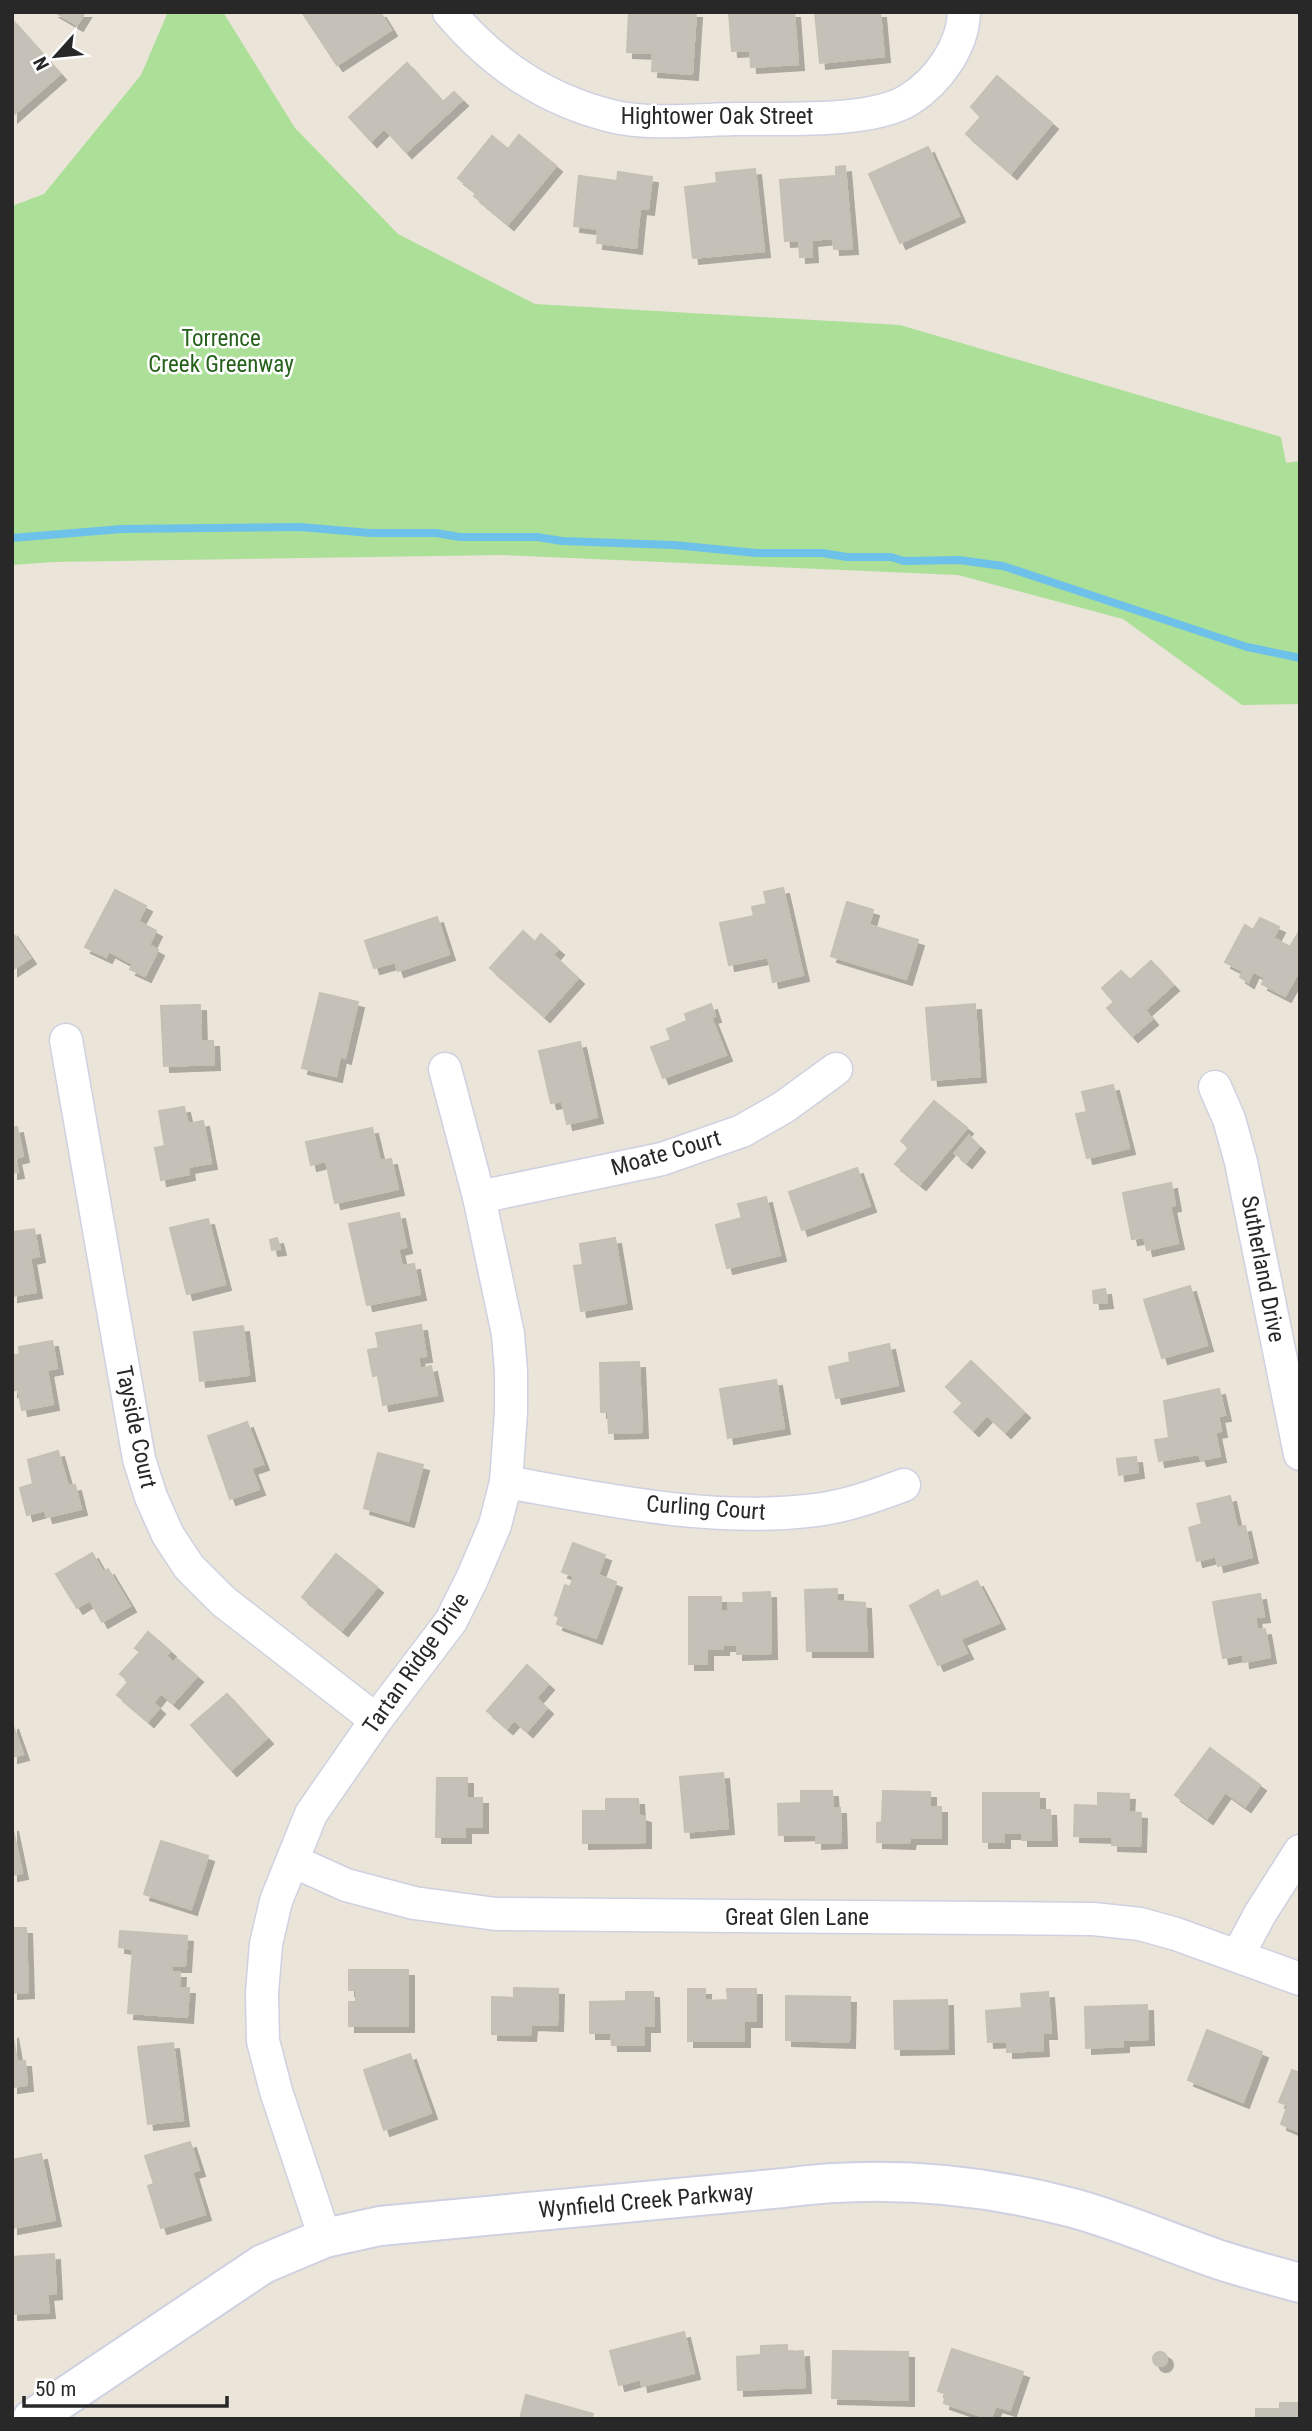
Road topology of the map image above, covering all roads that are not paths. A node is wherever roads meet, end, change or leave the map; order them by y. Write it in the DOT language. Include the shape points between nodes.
graph roads {
  1 [pos="449,12"];
  2 [pos="964,12"];
  3 [pos="66,1040"];
  4 [pos="445,1069"];
  5 [pos="836,1069"];
  6 [pos="1215,1087"];
  7 [pos="479,1197"];
  8 [pos="1300,1454"];
  9 [pos="506,1482"];
  10 [pos="904,1485"];
  11 [pos="376,1720"];
  12 [pos="1300,1851"];
  13 [pos="293,1861"];
  14 [pos="1238,1955"];
  15 [pos="1300,1979"];
  16 [pos="325,2238"];
  17 [pos="1300,2283"];
  18 [pos="32,2419"];
  1 -- 2 [label="street, Hightower Oak Street" via="510,72 564,100 613,117 664,121 838,116 899,104 937,77 956,48"];
  3 -- 11 [label="street, Tayside Court" via="139,1459 162,1523 189,1567 223,1601"];
  4 -- 7 [label="street, Tartan Ridge Drive"];
  5 -- 7 [label="street, Moate Court" via="742,1131 662,1159"];
  6 -- 8 [label="street, Sutherland Drive" via="1241,1162"];
  7 -- 9 [label="street, Tartan Ridge Drive" via="508,1334 511,1412"];
  9 -- 10 [label="street, Curling Court" via="684,1510 768,1513 841,1505"];
  9 -- 11 [label="street, Tartan Ridge Drive" via="495,1525 450,1621"];
  11 -- 13 [label="street, Tartan Ridge Drive" via="311,1814"];
  12 -- 14 [label="street"];
  13 -- 14 [label="street, Great Glen Lane" via="346,1885 414,1903 496,1914 1093,1919 1140,1924"];
  13 -- 16 [label="street, Tartan Ridge Drive" via="276,1901 267,1944 263,2041"];
  14 -- 15 [label="street, Great Glen Lane"];
  16 -- 17 [label="street, Wynfield Creek Parkway" via="380,2226 830,2182 882,2181 967,2187 1073,2208"];
  16 -- 18 [label="street, Wynfield Creek Parkway" via="263,2264"];
}
